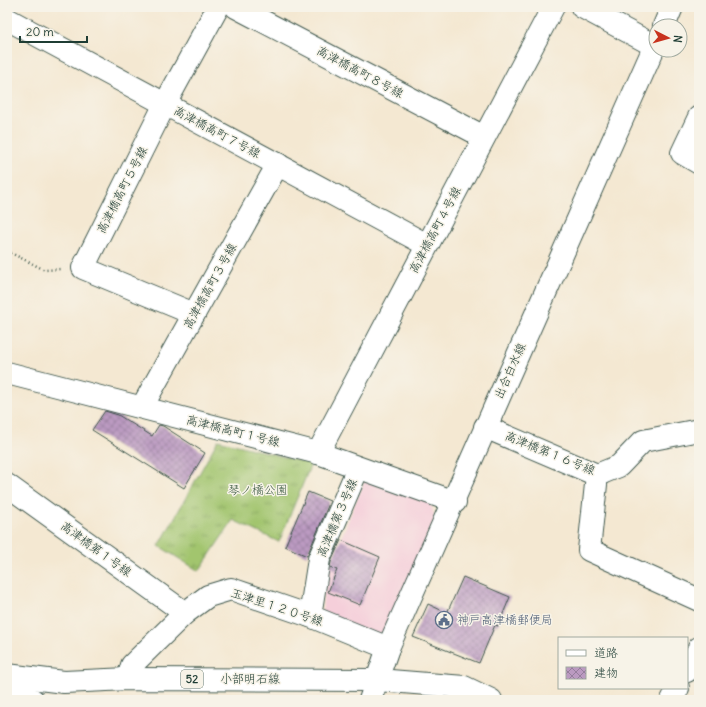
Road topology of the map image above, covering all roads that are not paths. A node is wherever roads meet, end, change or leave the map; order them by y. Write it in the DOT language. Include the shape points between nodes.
graph roads {
  1 [pos="218,7"];
  2 [pos="236,7"];
  3 [pos="553,7"];
  4 [pos="583,7"];
  5 [pos="672,7"];
  6 [pos="667,18"];
  7 [pos="7,19"];
  8 [pos="648,41"];
  9 [pos="649,58"];
  10 [pos="165,104"];
  11 [pos="699,117"];
  12 [pos="484,137"];
  13 [pos="699,163"];
  14 [pos="278,164"];
  15 [pos="427,245"];
  16 [pos="194,314"];
  17 [pos="7,372"];
  18 [pos="142,407"];
  19 [pos="485,427"];
  20 [pos="699,430"];
  21 [pos="318,453"];
  22 [pos="358,468"];
  23 [pos="597,475"];
  24 [pos="7,485"];
  25 [pos="455,502"];
  26 [pos="699,600"];
  27 [pos="185,613"];
  28 [pos="310,616"];
  29 [pos="388,648"];
  30 [pos="699,648"];
  31 [pos="688,669"];
  32 [pos="7,675"];
  33 [pos="128,679"];
  34 [pos="378,680"];
  35 [pos="7,687"];
  36 [pos="678,689"];
  37 [pos="33,700"];
  38 [pos="370,700"];
  39 [pos="491,700"];
  40 [pos="672,700"];
  1 -- 10 [label="street, 高津橋高町５号線"];
  2 -- 12 [label="street, 高津橋高町８号線"];
  3 -- 12 [label="street, 高津橋高町４号線"];
  4 -- 8 [label="street"];
  5 -- 6 [label="street"];
  7 -- 10 [label="street, 高津橋高町７号線"];
  9 -- 19 [label="street, 出合白水線"];
  10 -- 14 [label="street, 高津橋高町７号線"];
  10 -- 16 [label="street, 高津橋高町５号線" via="83,268"];
  11 -- 13 [label="street" via="682,153"];
  12 -- 15 [label="street, 高津橋高町４号線"];
  14 -- 15 [label="street, 高津橋高町７号線"];
  14 -- 16 [label="street, 高津橋高町３号線"];
  15 -- 21 [label="street, 高津橋高町４号線"];
  16 -- 18 [label="street, 高津橋高町３号線"];
  17 -- 18 [label="street, 高津橋高町１号線"];
  18 -- 21 [label="street, 高津橋高町１号線"];
  19 -- 23 [label="street, 高津橋第１６号線"];
  19 -- 25 [label="street, 出合白水線"];
  20 -- 23 [label="street, 高津橋第１６号線" via="643,441 619,466"];
  21 -- 22 [label="street, 高津橋高町１号線"];
  22 -- 25 [label="street, 高津橋高町１号線"];
  22 -- 28 [label="street, 高津橋第３号線" via="319,559"];
  23 -- 26 [label="street" via="589,550"];
  24 -- 27 [label="street, 高津橋第１号線"];
  25 -- 29 [label="street, 出合白水線"];
  27 -- 28 [label="street, 玉津里１２０号線" via="208,596 231,589"];
  27 -- 33 [label="street, 玉津里１２０号線" via="132,665"];
  28 -- 29 [label="street, 玉津里１２０号線"];
  29 -- 34 [label="street, 出合白水線"];
  30 -- 31 [label="street"];
  32 -- 33 [label="street, 小部明石線 / 52" via="64,682"];
  33 -- 34 [label="street, 小部明石線 / 52"];
  34 -- 38 [label="street, 出合白水線"];
  34 -- 39 [label="street, 小部明石線 / 52" via="464,687"];
  35 -- 37 [label="street"];
  36 -- 40 [label="street"];
}
